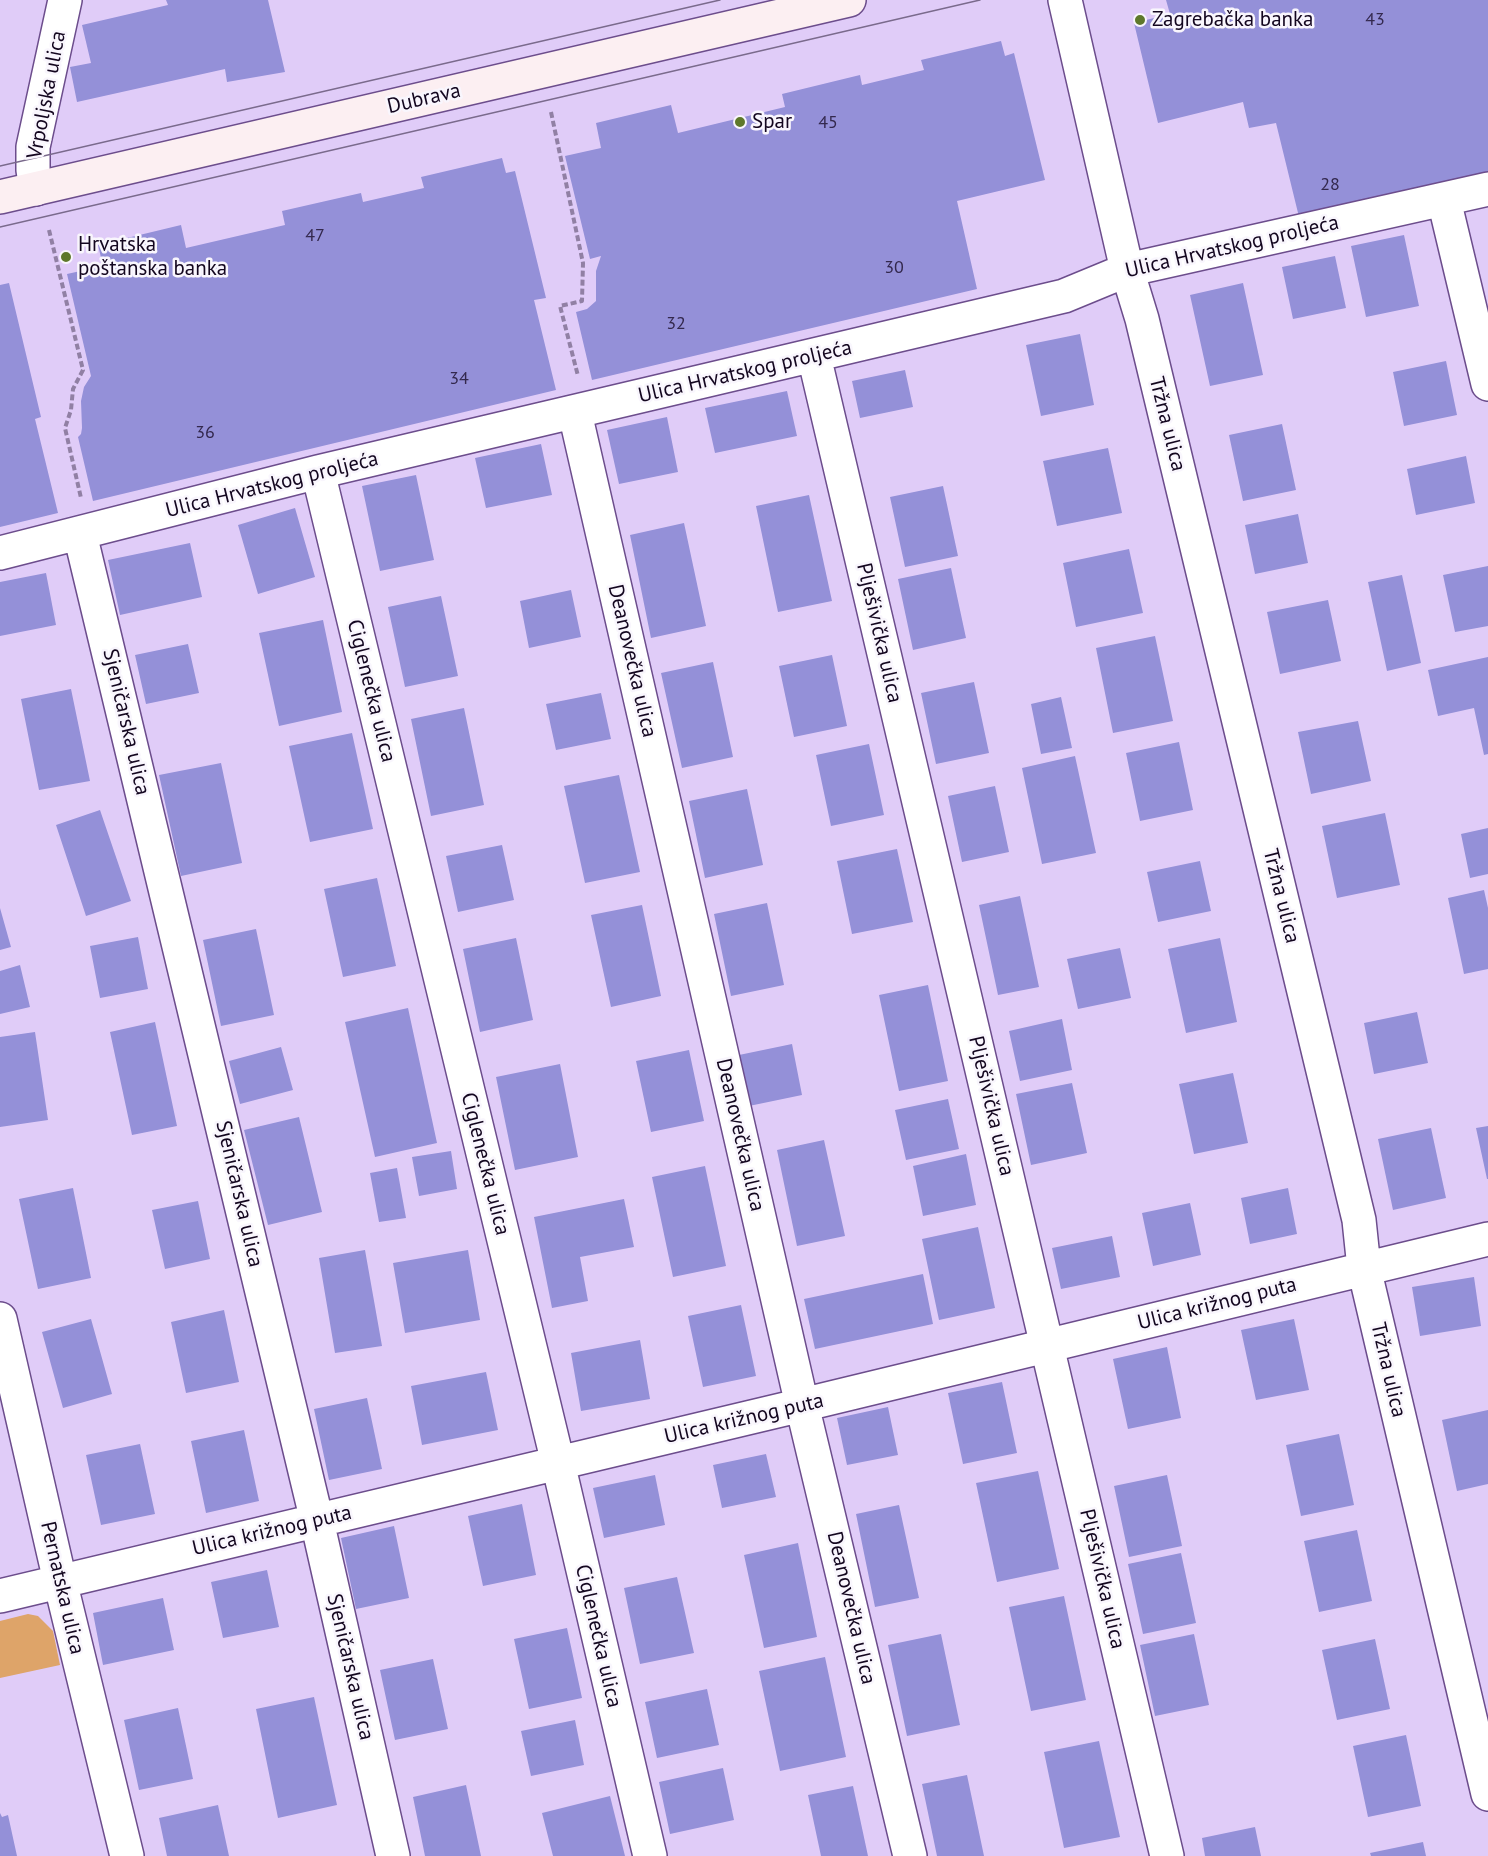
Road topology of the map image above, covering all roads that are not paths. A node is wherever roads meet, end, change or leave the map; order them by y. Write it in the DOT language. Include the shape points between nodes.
graph roads {
  1 [pos="65,0"];
  2 [pos="849,0"];
  3 [pos="1065,0"];
  4 [pos="754,11"];
  5 [pos="36,189"];
  6 [pos="1488,189"];
  7 [pos="0,197"];
  8 [pos="1444,200"];
  9 [pos="1127,270"];
  10 [pos="814,356"];
  11 [pos="1488,384"];
  12 [pos="578,400"];
  13 [pos="318,472"];
  14 [pos="82,521"];
  15 [pos="0,553"];
  16 [pos="1488,1239"];
  17 [pos="1364,1268"];
  18 [pos="0,1319"];
  19 [pos="1047,1345"];
  20 [pos="802,1405"];
  21 [pos="558,1462"];
  22 [pos="317,1521"];
  23 [pos="60,1581"];
  24 [pos="0,1596"];
  25 [pos="1488,1794"];
  26 [pos="127,1856"];
  27 [pos="393,1856"];
  28 [pos="650,1856"];
  29 [pos="910,1856"];
  30 [pos="1167,1856"];
  1 -- 5 [label="street, Vrpoljska ulica" via="33,147"];
  2 -- 4 [label="main road, Dubrava"];
  3 -- 9 [label="street, Tržna ulica"];
  4 -- 5 [label="main road, Dubrava"];
  5 -- 7 [label="main road, Dubrava"];
  6 -- 8 [label="street, Ulica Hrvatskog proljeća"];
  8 -- 9 [label="street, Ulica Hrvatskog proljeća"];
  8 -- 11 [label="street"];
  9 -- 10 [label="street, Ulica Hrvatskog proljeća" via="1064,296"];
  9 -- 17 [label="street, Tržna ulica" via="1145,331 1356,1208"];
  10 -- 12 [label="street, Ulica Hrvatskog proljeća"];
  10 -- 19 [label="street, Plješivička ulica"];
  12 -- 13 [label="street, Ulica Hrvatskog proljeća"];
  12 -- 20 [label="street, Deanovečka ulica"];
  13 -- 14 [label="street, Ulica Hrvatskog proljeća"];
  13 -- 21 [label="street, Ciglenečka ulica"];
  14 -- 15 [label="street, Ulica Hrvatskog proljeća"];
  14 -- 22 [label="street, Sjeničarska ulica"];
  16 -- 17 [label="street, Ulica križnog puta"];
  17 -- 19 [label="street, Ulica križnog puta"];
  17 -- 25 [label="street, Tržna ulica"];
  18 -- 23 [label="street, Pernatska ulica"];
  19 -- 20 [label="street, Ulica križnog puta"];
  19 -- 30 [label="street, Plješivička ulica"];
  20 -- 21 [label="street, Ulica križnog puta"];
  20 -- 29 [label="street, Deanovečka ulica"];
  21 -- 22 [label="street, Ulica križnog puta"];
  21 -- 28 [label="street, Ciglenečka ulica"];
  22 -- 23 [label="street, Ulica križnog puta"];
  22 -- 27 [label="street, Sjeničarska ulica"];
  23 -- 24 [label="street, Ulica križnog puta"];
  23 -- 26 [label="street, Pernatska ulica"];
}
